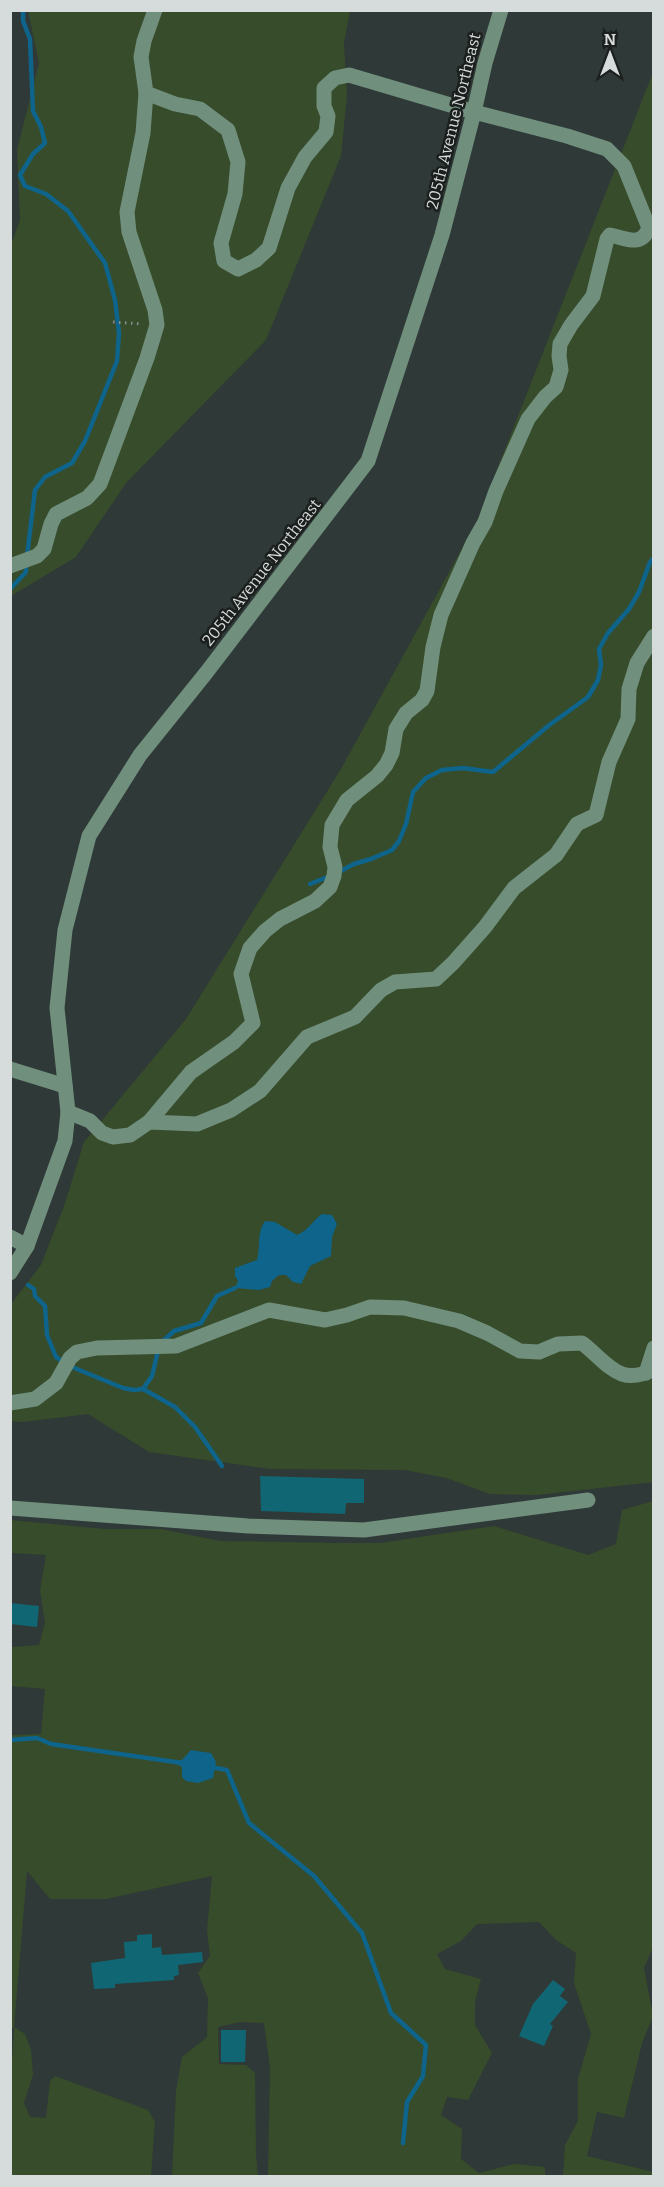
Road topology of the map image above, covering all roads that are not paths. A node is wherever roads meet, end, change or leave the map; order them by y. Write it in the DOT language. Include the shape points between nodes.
graph roads {
  1 [pos="155,10"];
  2 [pos="501,10"];
  3 [pos="146,93"];
  4 [pos="474,112"];
  5 [pos="16,563"];
  6 [pos="654,636"];
  7 [pos="10,1069"];
  8 [pos="65,1086"];
  9 [pos="68,1112"];
  10 [pos="149,1122"];
  11 [pos="10,1237"];
  12 [pos="27,1246"];
  13 [pos="10,1273"];
  14 [pos="654,1348"];
  15 [pos="650,1371"];
  16 [pos="10,1403"];
  17 [pos="588,1500"];
  18 [pos="10,1508"];
  1 -- 3 [label="street" via="141,57"];
  2 -- 4 [label="street, 205th Avenue Northeast"];
  3 -- 4 [label="street" via="200,109 228,130 238,162 235,194 220,243 224,261 238,269 269,248 288,188 326,132 324,88 335,78 349,75"];
  3 -- 5 [label="street" via="143,133 127,212 129,232 157,325 100,484 87,498 56,514 44,549 37,556"];
  4 -- 8 [label="street, 205th Avenue Northeast" via="442,235 368,461 140,755 89,837 64,930 57,1008"];
  4 -- 10 [label="street" via="607,149 624,166 649,228 638,241 610,235 607,239 593,296 560,344 561,370 556,387 528,419 441,615 427,691 396,729 386,765 347,800 332,825 334,872 330,886 315,901 280,919 250,948 241,974 253,1023 234,1042 191,1072"];
  6 -- 10 [label="street" via="629,689 628,719 609,762 596,815 577,824 556,855 514,888 453,963 436,979 395,982 381,990 355,1017 306,1037 260,1091 231,1110 197,1124"];
  7 -- 8 [label="street"];
  8 -- 9 [label="street, 205th Avenue Northeast"];
  9 -- 10 [label="street" via="113,1137 130,1135"];
  9 -- 12 [label="street, 205th Avenue Northeast" via="65,1141"];
  11 -- 12 [label="street"];
  12 -- 13 [label="street, 205th Avenue Northeast"];
  14 -- 15 [label="street"];
  15 -- 16 [label="street" via="629,1376 615,1373 582,1343 558,1344 539,1352 520,1351 459,1321 404,1308 370,1307 325,1320 269,1310 176,1346 77,1352 56,1383 35,1399"];
  17 -- 18 [label="street" via="364,1530 248,1526"];
}
